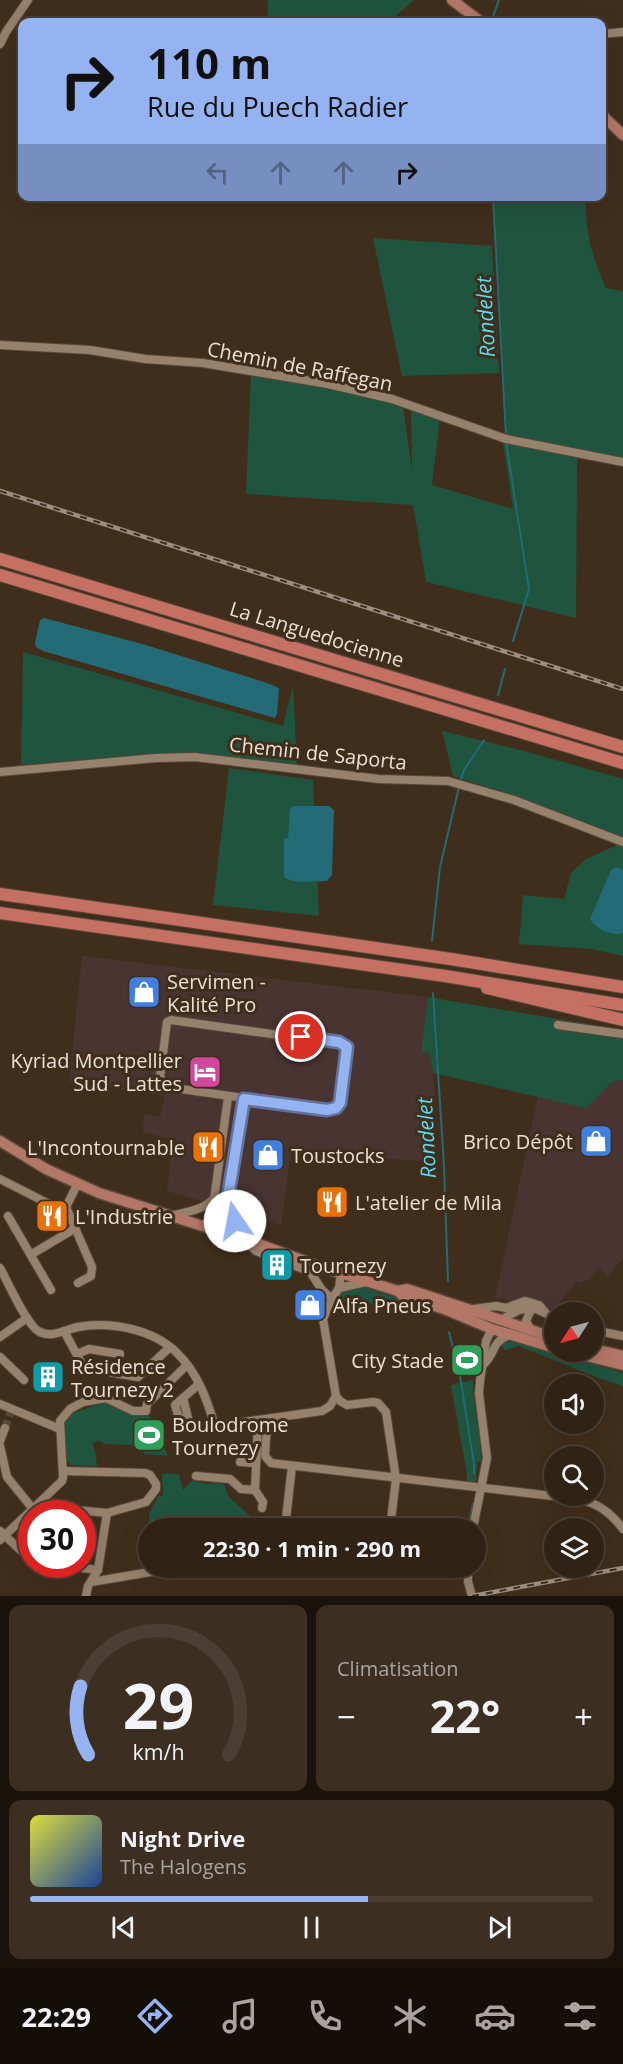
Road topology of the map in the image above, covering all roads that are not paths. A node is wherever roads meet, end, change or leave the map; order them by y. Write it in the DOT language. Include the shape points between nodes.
graph roads {
  1 [pos="28,0"];
  2 [pos="452,0"];
  3 [pos="476,18"];
  4 [pos="623,32"];
  5 [pos="606,33"];
  6 [pos="0,44"];
  7 [pos="606,119"];
  8 [pos="623,135"];
  9 [pos="0,345"];
  10 [pos="623,462"];
  11 [pos="0,559"];
  12 [pos="0,575"];
  13 [pos="623,747"];
  14 [pos="623,763"];
  15 [pos="0,772"];
  16 [pos="623,842"];
  17 [pos="0,894"];
  18 [pos="0,912"];
  19 [pos="445,976"];
  20 [pos="557,976"];
  21 [pos="623,983"];
  22 [pos="623,987"];
  23 [pos="623,1005"];
  24 [pos="623,1020"];
  25 [pos="558,1024"];
  26 [pos="623,1034"];
  27 [pos="228,1097"];
  28 [pos="244,1099"];
  29 [pos="0,1140"];
  30 [pos="0,1179"];
  31 [pos="77,1185"];
  32 [pos="216,1196"];
  33 [pos="66,1207"];
  34 [pos="228,1212"];
  35 [pos="8,1216"];
  36 [pos="172,1216"];
  37 [pos="74,1228"];
  38 [pos="214,1230"];
  39 [pos="244,1240"];
  40 [pos="256,1243"];
  41 [pos="32,1254"];
  42 [pos="301,1260"];
  43 [pos="0,1268"];
  44 [pos="311,1272"];
  45 [pos="336,1272"];
  46 [pos="368,1281"];
  47 [pos="78,1283"];
  48 [pos="318,1283"];
  49 [pos="339,1288"];
  50 [pos="51,1290"];
  51 [pos="398,1291"];
  52 [pos="332,1299"];
  53 [pos="534,1308"];
  54 [pos="444,1309"];
  55 [pos="472,1310"];
  56 [pos="544,1312"];
  57 [pos="27,1318"];
  58 [pos="500,1320"];
  59 [pos="492,1329"];
  60 [pos="531,1330"];
  61 [pos="64,1331"];
  62 [pos="604,1332"];
  63 [pos="544,1334"];
  64 [pos="509,1335"];
  65 [pos="623,1336"];
  66 [pos="0,1337"];
  67 [pos="544,1344"];
  68 [pos="170,1347"];
  69 [pos="604,1351"];
  70 [pos="76,1354"];
  71 [pos="120,1354"];
  72 [pos="623,1356"];
  73 [pos="0,1357"];
  74 [pos="604,1360"];
  75 [pos="187,1365"];
  76 [pos="483,1365"];
  77 [pos="623,1365"];
  78 [pos="24,1380"];
  79 [pos="199,1384"];
  80 [pos="336,1396"];
  81 [pos="183,1398"];
  82 [pos="0,1404"];
  83 [pos="283,1417"];
  84 [pos="258,1421"];
  85 [pos="4,1428"];
  86 [pos="60,1429"];
  87 [pos="0,1443"];
  88 [pos="240,1462"];
  89 [pos="256,1463"];
  90 [pos="292,1466"];
  91 [pos="63,1471"];
  92 [pos="196,1476"];
  93 [pos="396,1479"];
  94 [pos="482,1489"];
  95 [pos="255,1490"];
  96 [pos="25,1500"];
  97 [pos="43,1500"];
  98 [pos="262,1508"];
  99 [pos="96,1512"];
  100 [pos="107,1513"];
  101 [pos="286,1518"];
  102 [pos="391,1518"];
  103 [pos="476,1518"];
  104 [pos="18,1522"];
  105 [pos="623,1529"];
  106 [pos="2,1535"];
  107 [pos="18,1549"];
  108 [pos="98,1570"];
  109 [pos="138,1574"];
  110 [pos="468,1578"];
  111 [pos="92,1582"];
  112 [pos="86,1596"];
  113 [pos="472,1596"];
  1 -- 6 [label="street"];
  2 -- 3 [label="main road"];
  4 -- 5 [label="street"];
  7 -- 8 [label="main road"];
  9 -- 10 [label="street, Chemin de Raffegan" via="203,363 328,384 392,399 506,439"];
  11 -- 13 [label="highway, La Languedocienne"];
  12 -- 14 [label="highway, La Languedocienne"];
  15 -- 16 [label="street, Chemin de Saporta" via="195,757 379,779 448,781 514,800"];
  17 -- 20 [label="highway"];
  18 -- 19 [label="highway"];
  19 -- 23 [label="highway"];
  19 -- 24 [label="highway"];
  20 -- 21 [label="highway"];
  20 -- 22 [label="highway"];
  25 -- 26 [label="street"];
  27 -- 28 [label="street"];
  27 -- 28 [label="street" via="167,1087 162,1082 159,1077 166,1022 339,1042 347,1047 340,1103 336,1108"];
  27 -- 32 [label="street"];
  28 -- 34 [label="street"];
  29 -- 31 [label="main road"];
  30 -- 33 [label="street" via="55,1207"];
  31 -- 33 [label="street"];
  31 -- 36 [label="main road"];
  32 -- 36 [label="street" via="199,1209"];
  32 -- 38 [label="street" via="211,1222"];
  33 -- 37 [label="street"];
  34 -- 38 [label="street" via="224,1224"];
  34 -- 40 [label="street"];
  35 -- 41 [label="street"];
  36 -- 38 [label="main road"];
  37 -- 41 [label="street"];
  37 -- 47 [label="street" via="92,1267 91,1276"];
  38 -- 39 [label="main road"];
  39 -- 40 [label="main road"];
  39 -- 44 [label="street" via="256,1251"];
  40 -- 42 [label="main road"];
  41 -- 50 [label="street"];
  42 -- 44 [label="street"];
  42 -- 45 [label="main road"];
  43 -- 57 [label="street"];
  44 -- 48 [label="street"];
  45 -- 46 [label="main road"];
  45 -- 48 [label="street"];
  45 -- 49 [label="street"];
  46 -- 49 [label="street"];
  46 -- 51 [label="main road"];
  48 -- 52 [label="street"];
  49 -- 52 [label="street"];
  51 -- 54 [label="main road" via="404,1297"];
  51 -- 55 [label="main road" via="407,1289"];
  52 -- 80 [label="street" via="323,1319"];
  53 -- 56 [label="street"];
  53 -- 58 [label="street" via="519,1310"];
  53 -- 60 [label="street" via="526,1321"];
  54 -- 58 [label="main road" via="490,1324"];
  54 -- 59 [label="main road"];
  55 -- 56 [label="street" via="506,1308 525,1301 539,1305"];
  55 -- 58 [label="main road"];
  57 -- 61 [label="street" via="44,1333"];
  57 -- 66 [label="street"];
  58 -- 60 [label="main road"];
  59 -- 60 [label="main road"];
  59 -- 64 [label="main road"];
  59 -- 76 [label="street"];
  60 -- 63 [label="main road"];
  61 -- 68 [label="street" via="95,1325 120,1326"];
  61 -- 70 [label="street"];
  62 -- 65 [label="street"];
  64 -- 67 [label="main road"];
  64 -- 76 [label="street" via="498,1341"];
  68 -- 70 [label="street" via="138,1377 84,1368"];
  68 -- 75 [label="street"];
  69 -- 72 [label="main road"];
  70 -- 71 [label="street" via="90,1349"];
  73 -- 78 [label="street"];
  74 -- 77 [label="main road"];
  75 -- 79 [label="street"];
  75 -- 86 [label="street" via="147,1404 146,1411 133,1411 106,1398 83,1402 70,1408 60,1421"];
  76 -- 94 [label="street" via="479,1394 487,1458"];
  79 -- 81 [label="street"];
  79 -- 84 [label="street" via="215,1426"];
  80 -- 83 [label="street" via="322,1411"];
  80 -- 93 [label="street" via="347,1405 373,1402 383,1407"];
  82 -- 86 [label="street"];
  83 -- 84 [label="street"];
  83 -- 90 [label="street" via="270,1423 265,1456 271,1463"];
  84 -- 89 [label="street"];
  85 -- 87 [label="street"];
  86 -- 91 [label="street"];
  87 -- 96 [label="street" via="7,1477"];
  88 -- 89 [label="street"];
  89 -- 95 [label="street"];
  90 -- 93 [label="street"];
  90 -- 101 [label="street"];
  91 -- 97 [label="street" via="59,1485"];
  91 -- 100 [label="street" via="145,1473 154,1478 156,1489 146,1502"];
  92 -- 95 [label="street" via="230,1479 241,1489"];
  93 -- 94 [label="street"];
  93 -- 102 [label="street"];
  94 -- 103 [label="street"];
  94 -- 105 [label="street" via="584,1500 609,1513"];
  95 -- 98 [label="street" via="263,1502"];
  99 -- 100 [label="street"];
  100 -- 108 [label="street"];
  104 -- 106 [label="street"];
  106 -- 107 [label="street"];
  108 -- 111 [label="street"];
  109 -- 111 [label="street"];
  110 -- 113 [label="street"];
  111 -- 112 [label="street"];
}
